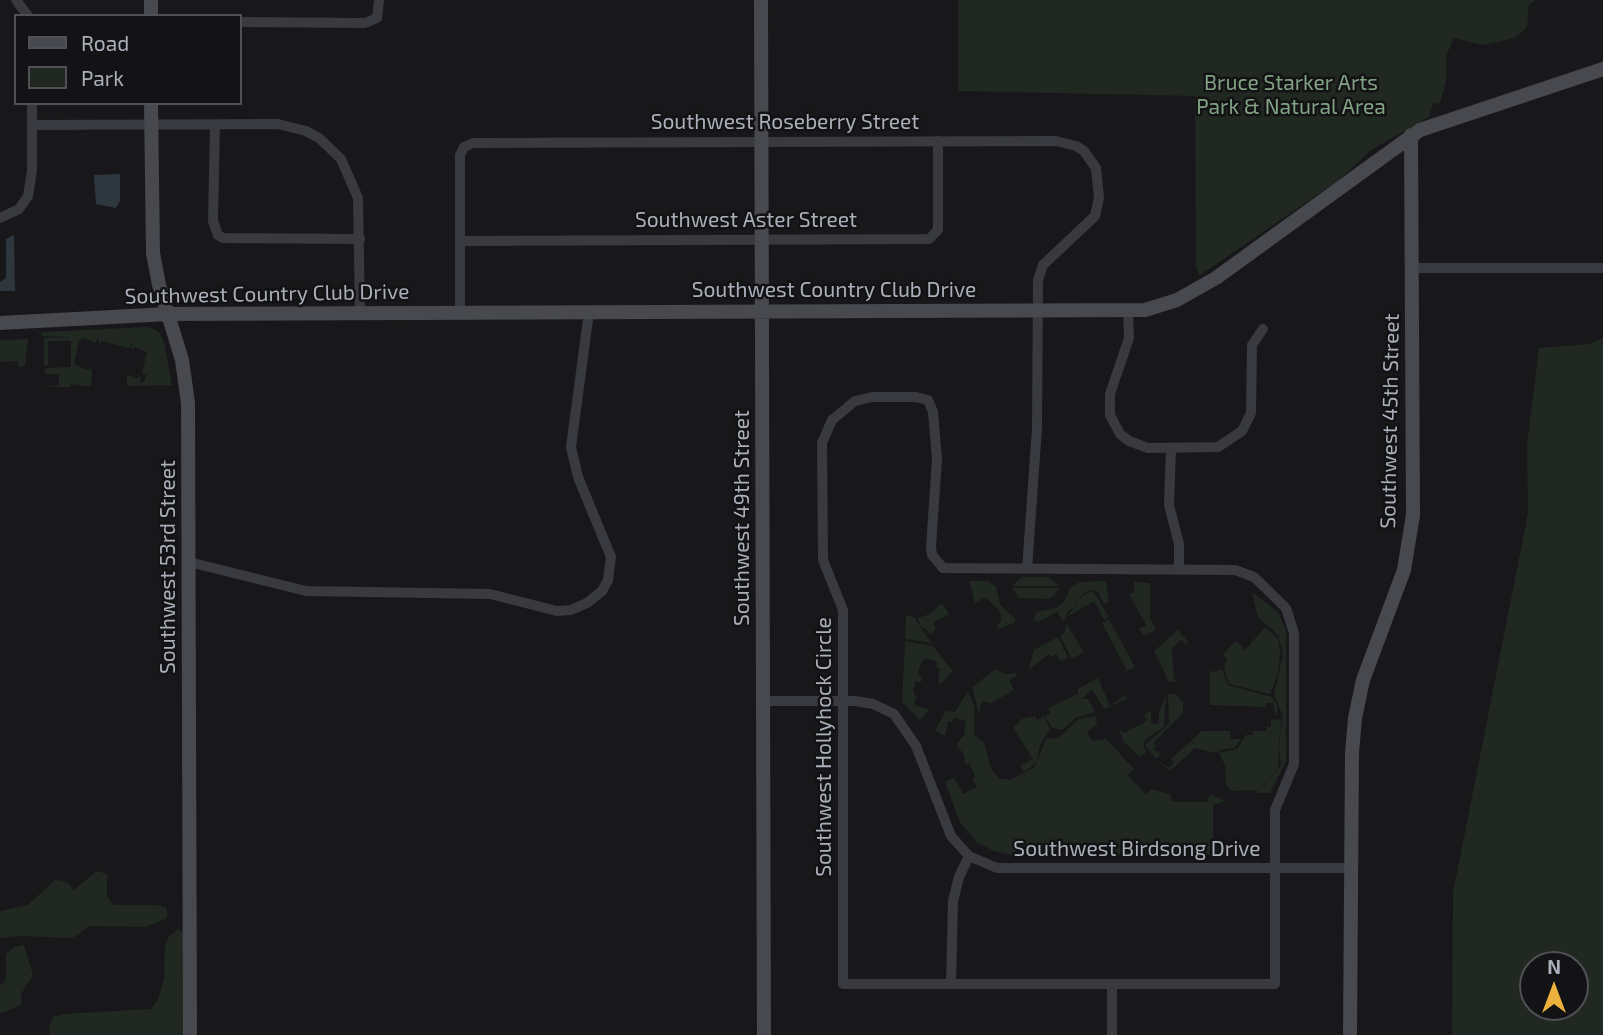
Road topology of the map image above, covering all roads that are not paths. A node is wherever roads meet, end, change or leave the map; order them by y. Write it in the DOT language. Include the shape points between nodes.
graph roads {
  1 [pos="379,0"];
  2 [pos="761,0"];
  3 [pos="242,22"];
  4 [pos="1603,69"];
  5 [pos="32,105"];
  6 [pos="151,105"];
  7 [pos="151,124"];
  8 [pos="32,125"];
  9 [pos="215,125"];
  10 [pos="1411,135"];
  11 [pos="760,141"];
  12 [pos="938,141"];
  13 [pos="0,218"];
  14 [pos="360,239"];
  15 [pos="761,239"];
  16 [pos="460,241"];
  17 [pos="1411,268"];
  18 [pos="1603,268"];
  19 [pos="761,311"];
  20 [pos="589,312"];
  21 [pos="1036,312"];
  22 [pos="1128,312"];
  23 [pos="360,313"];
  24 [pos="460,313"];
  25 [pos="168,314"];
  26 [pos="0,323"];
  27 [pos="1263,329"];
  28 [pos="1171,448"];
  29 [pos="188,562"];
  30 [pos="1027,569"];
  31 [pos="1179,570"];
  32 [pos="763,701"];
  33 [pos="842,701"];
  34 [pos="970,856"];
  35 [pos="1275,868"];
  36 [pos="1351,868"];
  37 [pos="951,984"];
  38 [pos="1112,984"];
  39 [pos="190,1035"];
  40 [pos="764,1035"];
  41 [pos="1112,1035"];
  42 [pos="1350,1035"];
  1 -- 3 [label="street" via="377,18 365,23"];
  2 -- 11 [label="street, Southwest 49th Street"];
  4 -- 10 [label="street, Southwest Country Club Drive"];
  5 -- 8 [label="street"];
  6 -- 7 [label="street, Southwest 53rd Street"];
  7 -- 8 [label="street"];
  7 -- 9 [label="street"];
  7 -- 25 [label="street, Southwest 53rd Street" via="153,253"];
  8 -- 13 [label="street" via="28,196 19,209"];
  9 -- 14 [label="street" via="293,127 325,143 341,159 354,183"];
  9 -- 14 [label="street" via="213,221 218,235"];
  10 -- 17 [label="street, Southwest 45th Street"];
  10 -- 22 [label="street, Southwest Country Club Drive" via="1191,293 1164,305"];
  11 -- 12 [label="street, Southwest Roseberry Street"];
  11 -- 15 [label="street, Southwest 49th Street"];
  11 -- 16 [label="street, Southwest Roseberry Street" via="468,144 460,155"];
  12 -- 15 [label="street, Southwest Aster Street" via="938,230 933,238"];
  12 -- 21 [label="street, Southwest Roseberry Street" via="1056,141 1076,146 1091,159 1099,179 1095,216 1043,265"];
  14 -- 23 [label="street"];
  15 -- 16 [label="street, Southwest Aster Street"];
  15 -- 19 [label="street, Southwest 49th Street"];
  16 -- 24 [label="street, Southwest Roseberry Street"];
  17 -- 18 [label="street"];
  17 -- 36 [label="street, Southwest 45th Street" via="1412,522 1404,570 1363,680 1355,718"];
  19 -- 20 [label="street, Southwest Country Club Drive"];
  19 -- 21 [label="street, Southwest Country Club Drive"];
  19 -- 32 [label="street, Southwest 49th Street"];
  20 -- 24 [label="street, Southwest Country Club Drive"];
  20 -- 29 [label="street" via="571,447 611,557 608,580 587,604 557,611 490,594 306,591"];
  21 -- 22 [label="street, Southwest Country Club Drive"];
  21 -- 30 [label="street, Southwest Roseberry Street" via="1038,428"];
  22 -- 28 [label="street" via="1129,338 1110,394 1110,415 1129,441 1149,448"];
  23 -- 24 [label="street, Southwest Country Club Drive"];
  23 -- 25 [label="street, Southwest Country Club Drive"];
  25 -- 26 [label="street, Southwest Country Club Drive"];
  25 -- 29 [label="street, Southwest 53rd Street" via="182,360 188,403"];
  27 -- 28 [label="street" via="1252,345 1251,414 1242,431 1218,447"];
  28 -- 31 [label="street" via="1170,505 1179,544"];
  29 -- 39 [label="street, Southwest 53rd Street"];
  30 -- 31 [label="street, Southwest Hollyhock Circle"];
  30 -- 33 [label="street, Southwest Hollyhock Circle" via="948,570 932,555 937,459 928,400 872,397 848,405 832,420 822,443 822,551 843,610"];
  31 -- 35 [label="street, Southwest Hollyhock Circle" via="1245,573 1284,604 1293,624 1294,764 1275,810"];
  32 -- 33 [label="street"];
  32 -- 40 [label="street, Southwest 49th Street"];
  33 -- 34 [label="street" via="873,704 905,726 947,829"];
  33 -- 37 [label="street, Southwest Hollyhock Circle" via="844,984"];
  34 -- 35 [label="street, Southwest Birdsong Drive" via="1012,869"];
  34 -- 37 [label="street" via="953,901"];
  35 -- 36 [label="street, Southwest Birdsong Drive"];
  35 -- 38 [label="street, Southwest Hollyhock Circle" via="1275,984"];
  36 -- 42 [label="street, Southwest 45th Street"];
  37 -- 38 [label="street, Southwest Hollyhock Circle"];
  38 -- 41 [label="street"];
}
